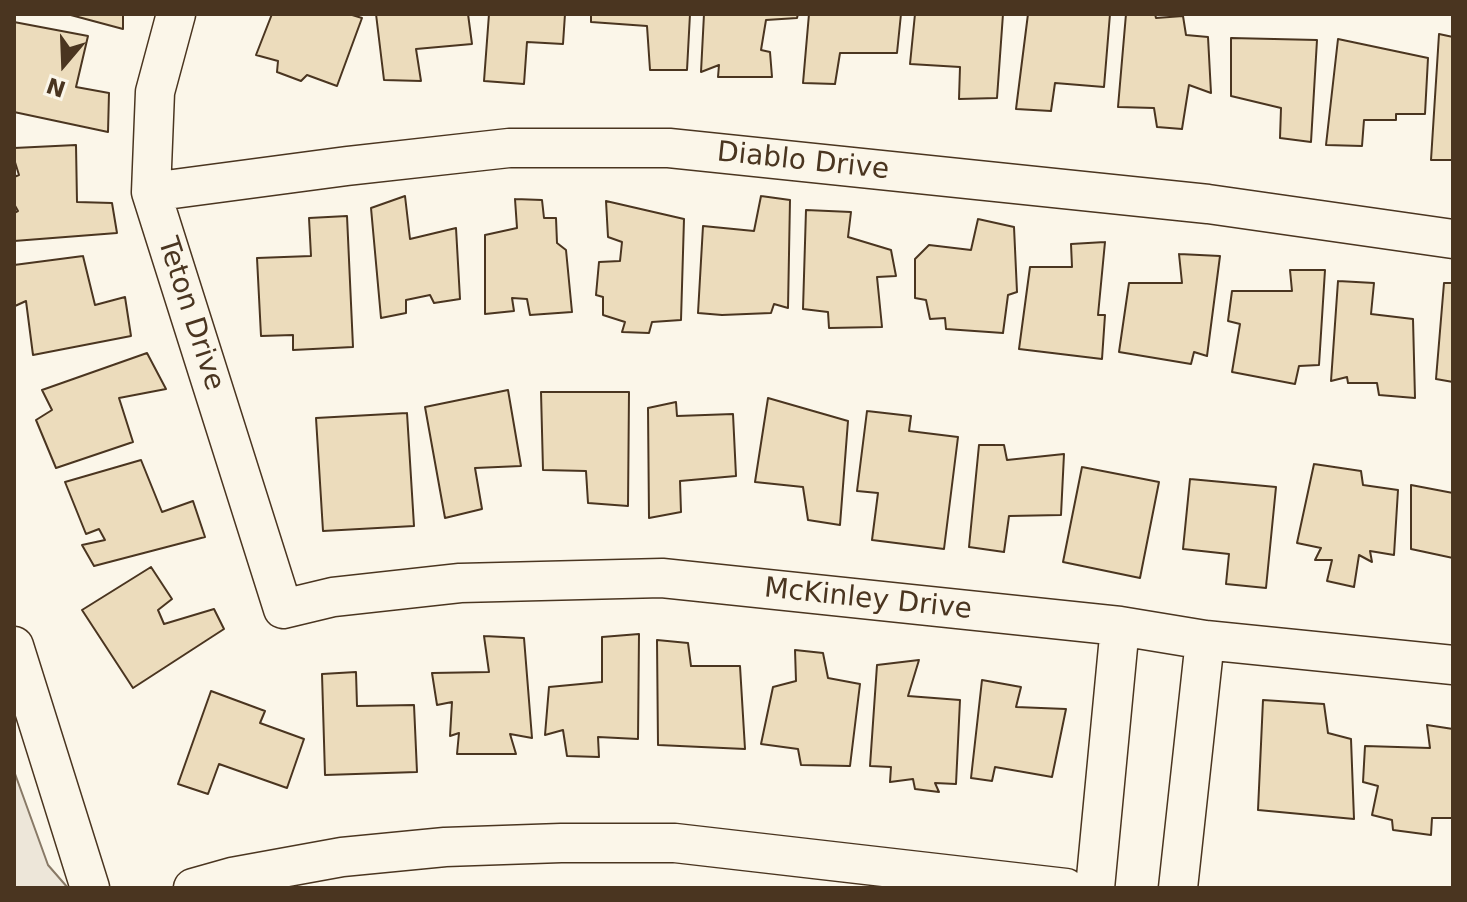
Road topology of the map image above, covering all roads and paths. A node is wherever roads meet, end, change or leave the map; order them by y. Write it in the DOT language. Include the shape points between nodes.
graph roads {
  1 [pos="176,14"];
  2 [pos="151,192"];
  3 [pos="1453,239"];
  4 [pos="283,609"];
  5 [pos="1120,626"];
  6 [pos="1205,640"];
  7 [pos="14,646"];
  8 [pos="1453,665"];
  9 [pos="345,872"];
  10 [pos="90,888"];
  11 [pos="193,888"];
  12 [pos="1066,888"];
  13 [pos="1095,888"];
  14 [pos="1178,888"];
  1 -- 2 [label="street, Teton Drive" via="155,92"];
  2 -- 3 [label="street, Diablo Drive" via="509,148 669,148 1208,204"];
  2 -- 4 [label="street, Teton Drive"];
  4 -- 5 [label="street, McKinley Drive" via="333,597 460,583 662,578"];
  5 -- 6 [label="street, McKinley Drive"];
  5 -- 13 [label="street"];
  6 -- 8 [label="street, McKinley Drive"];
  6 -- 14 [label="street"];
  7 -- 10 [label="street"];
  9 -- 11 [label="street" via="232,877"];
  9 -- 12 [label="street" via="445,847 675,843"];
}
